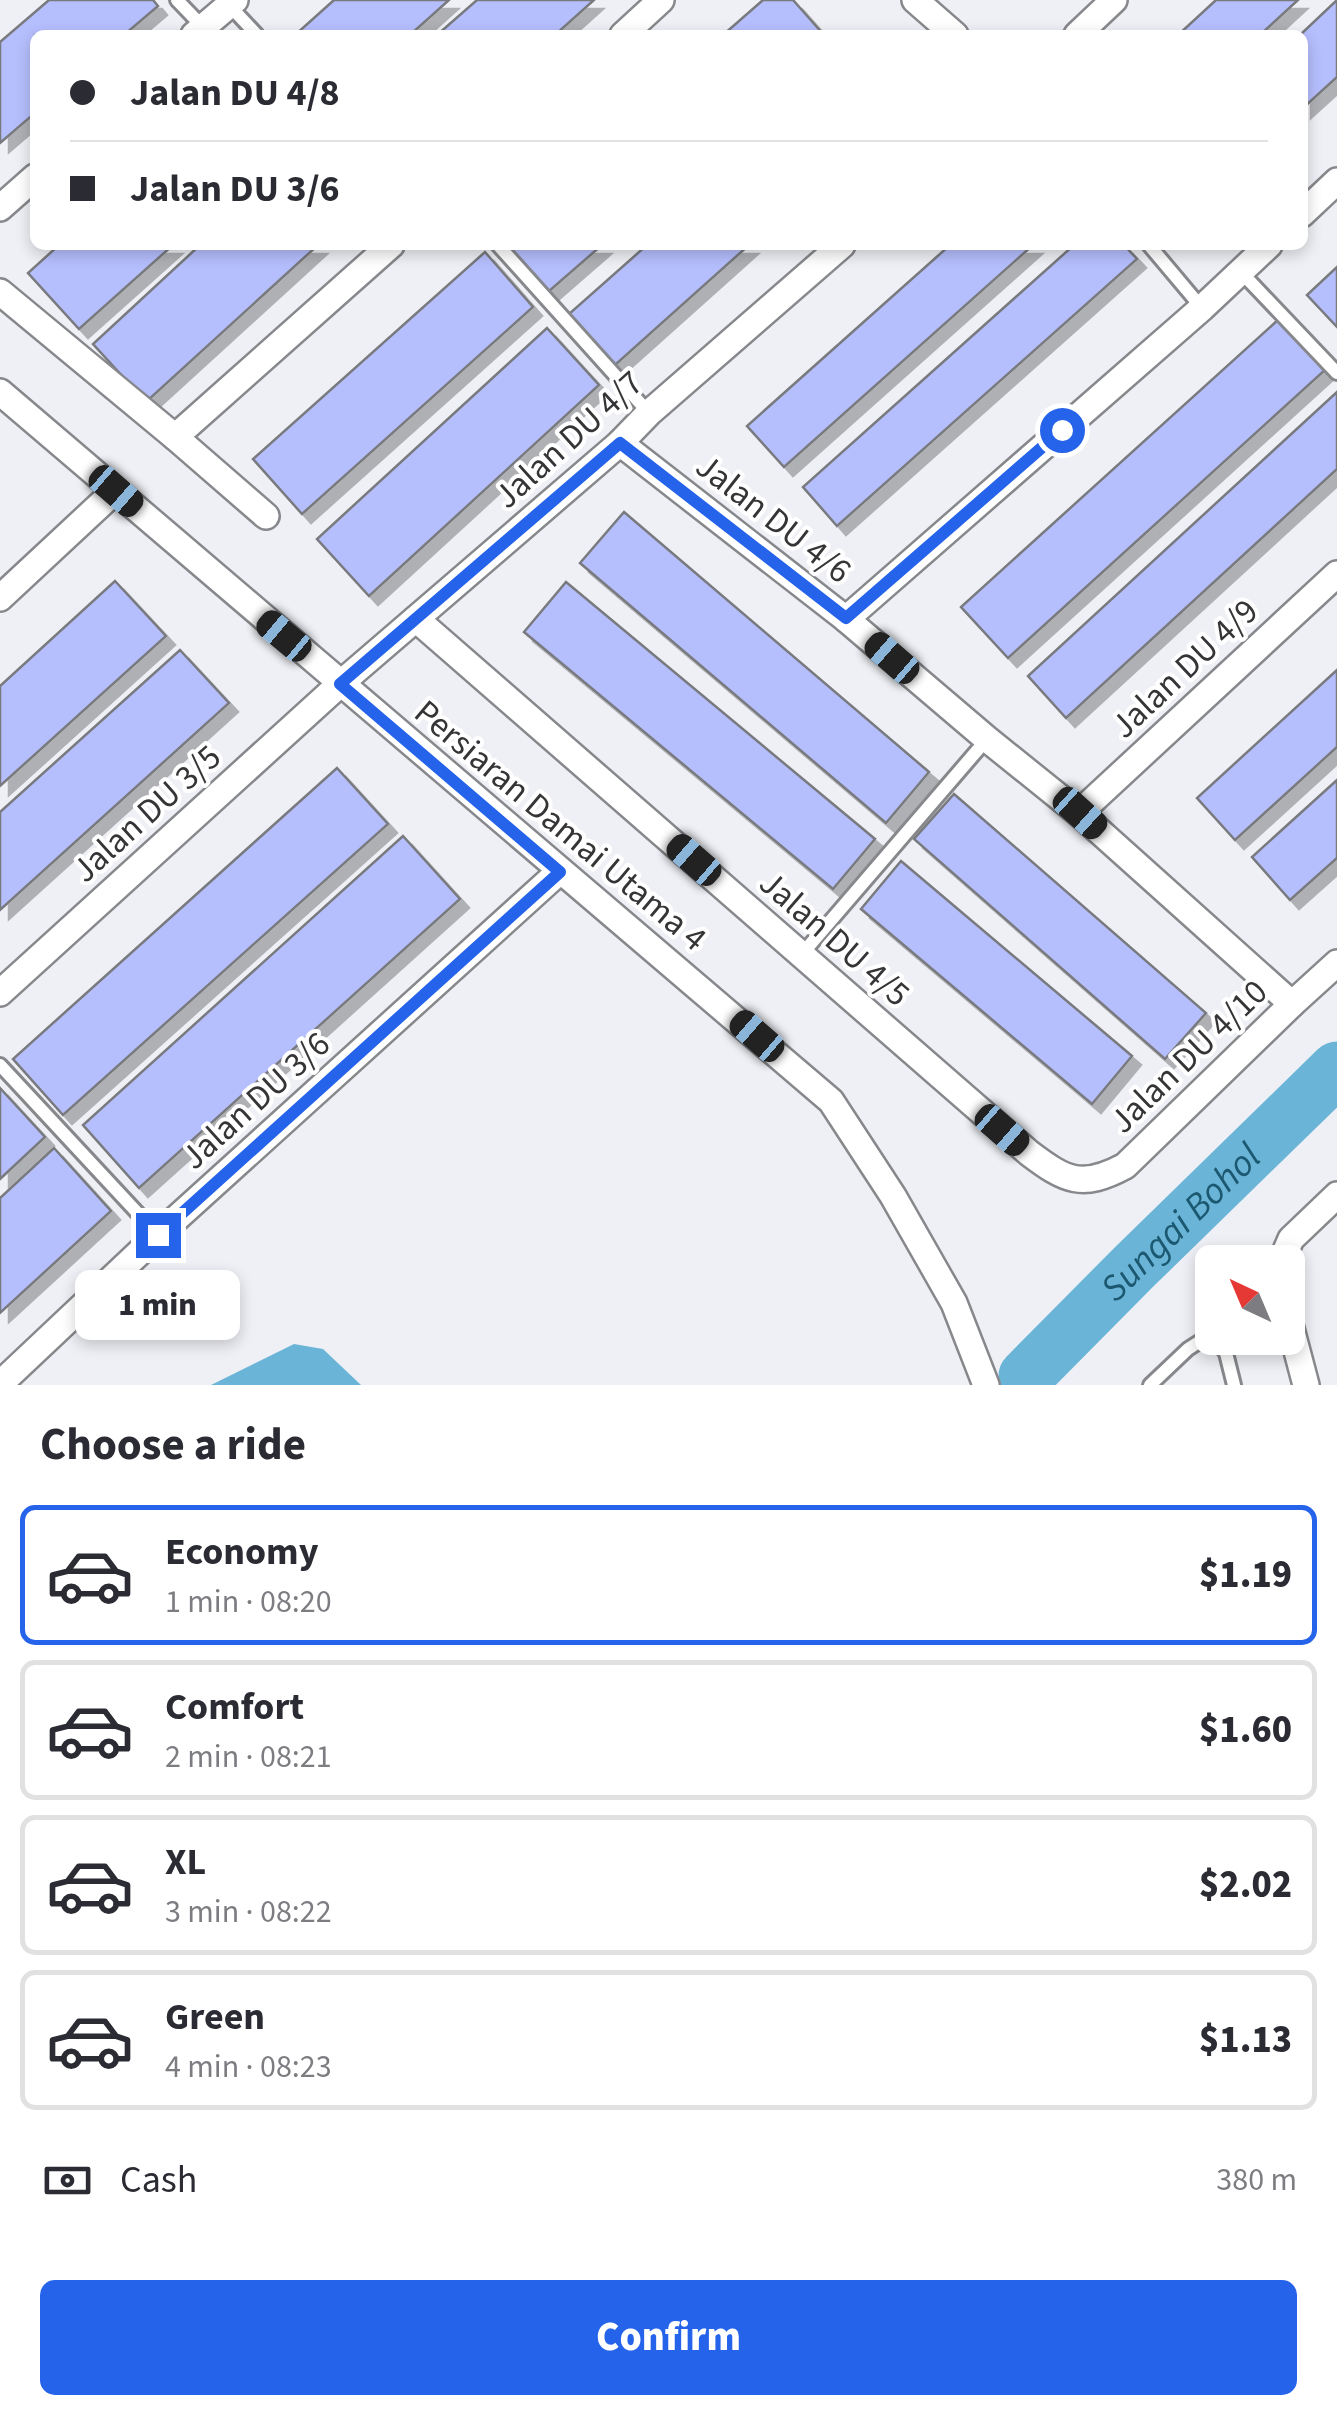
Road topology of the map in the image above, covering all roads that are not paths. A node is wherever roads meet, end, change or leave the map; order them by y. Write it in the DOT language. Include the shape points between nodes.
graph roads {
  1 [pos="177,0"];
  2 [pos="661,0"];
  3 [pos="916,0"];
  4 [pos="1114,0"];
  5 [pos="232,2"];
  6 [pos="197,30"];
  7 [pos="199,30"];
  8 [pos="253,30"];
  9 [pos="628,30"];
  10 [pos="949,30"];
  11 [pos="1082,30"];
  12 [pos="30,181"];
  13 [pos="1337,181"];
  14 [pos="0,208"];
  15 [pos="1308,208"];
  16 [pos="385,250"];
  17 [pos="503,250"];
  18 [pos="836,250"];
  19 [pos="1153,250"];
  20 [pos="1264,250"];
  21 [pos="1241,272"];
  22 [pos="0,292"];
  23 [pos="1202,308"];
  24 [pos="1337,374"];
  25 [pos="0,392"];
  26 [pos="650,413"];
  27 [pos="175,437"];
  28 [pos="620,443"];
  29 [pos="116,491"];
  30 [pos="266,516"];
  31 [pos="1337,574"];
  32 [pos="0,598"];
  33 [pos="846,618"];
  34 [pos="416,619"];
  35 [pos="340,684"];
  36 [pos="987,739"];
  37 [pos="1080,813"];
  38 [pos="560,872"];
  39 [pos="802,954"];
  40 [pos="1337,964"];
  41 [pos="0,993"];
  42 [pos="1292,1004"];
  43 [pos="0,1064"];
  44 [pos="1080,1180"];
  45 [pos="1337,1195"];
  46 [pos="158,1235"];
  47 [pos="1288,1245"];
  48 [pos="1298,1355"];
  49 [pos="0,1384"];
  50 [pos="986,1385"];
  51 [pos="1150,1385"];
  52 [pos="1234,1385"];
  53 [pos="1306,1385"];
  1 -- 6 [label="lane"];
  2 -- 9 [label="street"];
  3 -- 10 [label="street"];
  4 -- 11 [label="street"];
  5 -- 7 [label="street"];
  5 -- 8 [label="lane"];
  12 -- 14 [label="street"];
  13 -- 15 [label="street"];
  16 -- 27 [label="street"];
  17 -- 26 [label="lane"];
  18 -- 26 [label="street, Jalan DU 4/7"];
  19 -- 23 [label="lane"];
  20 -- 21 [label="street"];
  21 -- 23 [label="street"];
  21 -- 24 [label="lane"];
  22 -- 27 [label="street"];
  23 -- 33 [label="street"];
  25 -- 29 [label="street, Persiaran Damai Utama 4"];
  26 -- 28 [label="street, Jalan DU 4/7"];
  27 -- 30 [label="street"];
  28 -- 33 [label="street, Jalan DU 4/6"];
  28 -- 34 [label="street, Jalan DU 4/7"];
  29 -- 32 [label="street"];
  29 -- 35 [label="street, Persiaran Damai Utama 4"];
  31 -- 37 [label="street, Jalan DU 4/9"];
  33 -- 36 [label="street, Jalan DU 4/6"];
  34 -- 35 [label="street, Jalan DU 4/7"];
  34 -- 39 [label="street, Jalan DU 4/5"];
  35 -- 38 [label="street, Persiaran Damai Utama 4"];
  35 -- 41 [label="street, Jalan DU 3/5"];
  36 -- 37 [label="street, Jalan DU 4/6"];
  36 -- 39 [label="lane"];
  37 -- 42 [label="street, Jalan DU 4/6"];
  38 -- 46 [label="street, Jalan DU 3/6"];
  38 -- 50 [label="street, Persiaran Damai Utama 4" via="831,1101 954,1303"];
  39 -- 44 [label="street, Jalan DU 4/5" via="1029,1153 1053,1172"];
  40 -- 42 [label="street, Jalan DU 4/10"];
  42 -- 44 [label="street, Jalan DU 4/10" via="1125,1166"];
  43 -- 46 [label="lane"];
  45 -- 47 [label="street"];
  46 -- 49 [label="street, Jalan DU 3/6"];
  48 -- 53 [label="street"];
  51 -- 52 [label="lane" via="1202,1340 1226,1353"];
}
